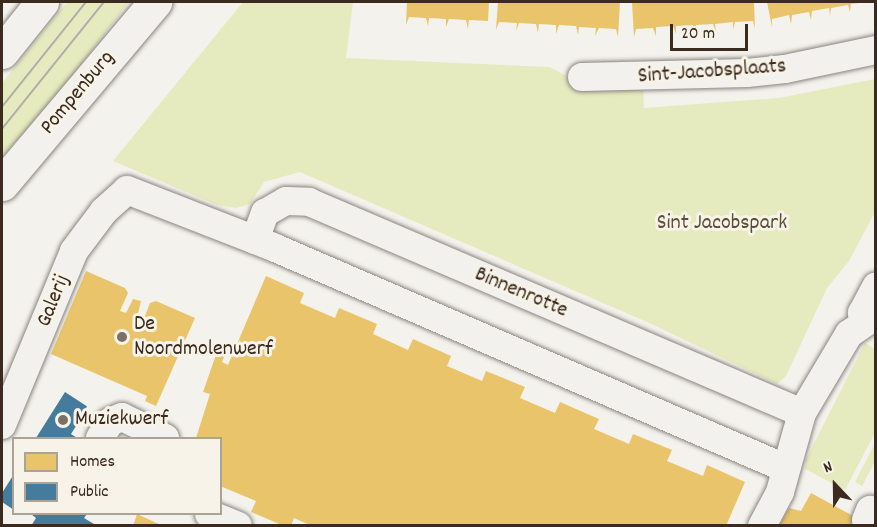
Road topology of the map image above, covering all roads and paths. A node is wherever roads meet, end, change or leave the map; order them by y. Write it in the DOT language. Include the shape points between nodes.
graph roads {
  1 [pos="42,2"];
  2 [pos="155,2"];
  3 [pos="876,50"];
  4 [pos="2,52"];
  5 [pos="582,77"];
  6 [pos="2,184"];
  7 [pos="255,240"];
  8 [pos="876,287"];
  9 [pos="871,322"];
  10 [pos="802,413"];
  11 [pos="2,425"];
  12 [pos="101,437"];
  13 [pos="163,437"];
  14 [pos="785,468"];
  15 [pos="214,515"];
  16 [pos="238,525"];
  17 [pos="762,525"];
  1 -- 4 [label="main road"];
  2 -- 6 [label="main road, Pompenburg"];
  3 -- 5 [label="street, Sint-Jacobsplaats" via="747,73"];
  7 -- 10 [label="street, Binnenrotte" via="266,213 286,201 309,202"];
  7 -- 11 [label="street, Galerij" via="127,190 104,211 74,251"];
  7 -- 14 [label="street"];
  8 -- 9 [label="street" via="862,313"];
  9 -- 10 [label="street" via="849,334"];
  10 -- 14 [label="street"];
  12 -- 13 [label="street" via="110,422 122,417"];
  14 -- 17 [label="street" via="780,492"];
  15 -- 16 [label="street"];
}
